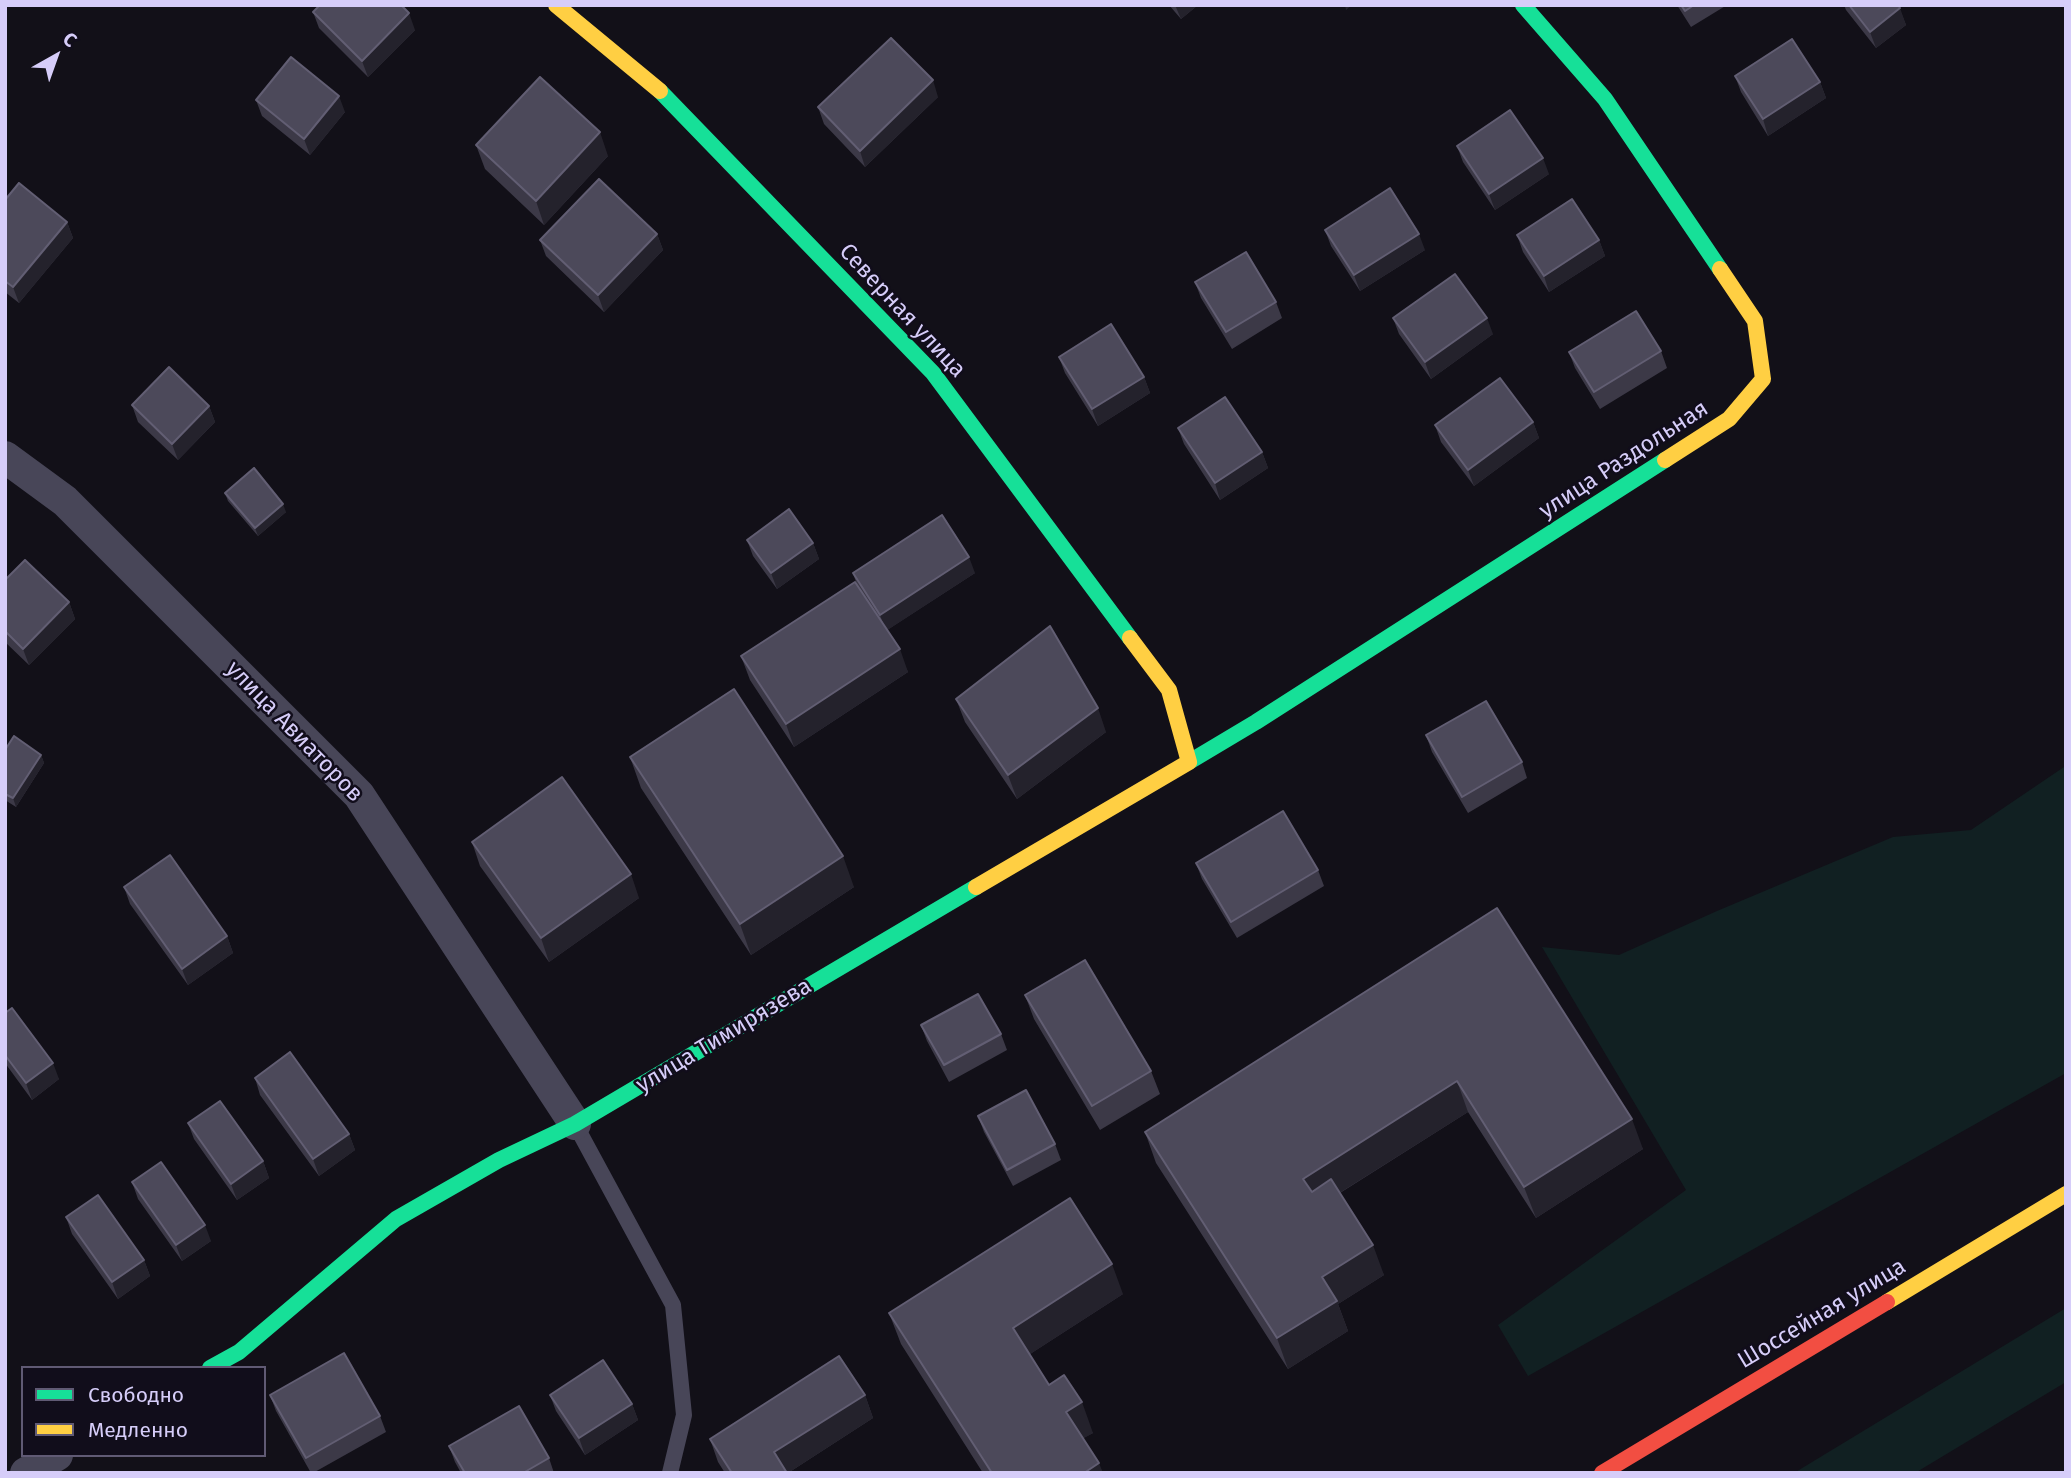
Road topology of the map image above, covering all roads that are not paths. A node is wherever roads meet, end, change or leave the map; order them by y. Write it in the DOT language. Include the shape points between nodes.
graph roads {
  1 [pos="556,5"];
  2 [pos="1523,5"];
  3 [pos="5,457"];
  4 [pos="1189,762"];
  5 [pos="575,1124"];
  6 [pos="2066,1194"];
  7 [pos="214,1366"];
  8 [pos="54,1457"];
  9 [pos="26,1473"];
  10 [pos="670,1473"];
  11 [pos="1602,1473"];
  1 -- 4 [label="street, Северная улица" via="656,87 933,373 1169,690"];
  2 -- 4 [label="street, улица Раздольная" via="1605,99 1755,320 1763,379 1729,419"];
  3 -- 5 [label="street, улица Авиаторов" via="65,500 359,795"];
  4 -- 5 [label="street, улица Тимирязева"];
  5 -- 7 [label="street, улица Тимирязева" via="499,1160 396,1219 239,1352"];
  5 -- 10 [label="lane" via="673,1305 684,1415"];
  6 -- 11 [label="street, Шоссейная улица"];
  8 -- 9 [label="street"];
}
